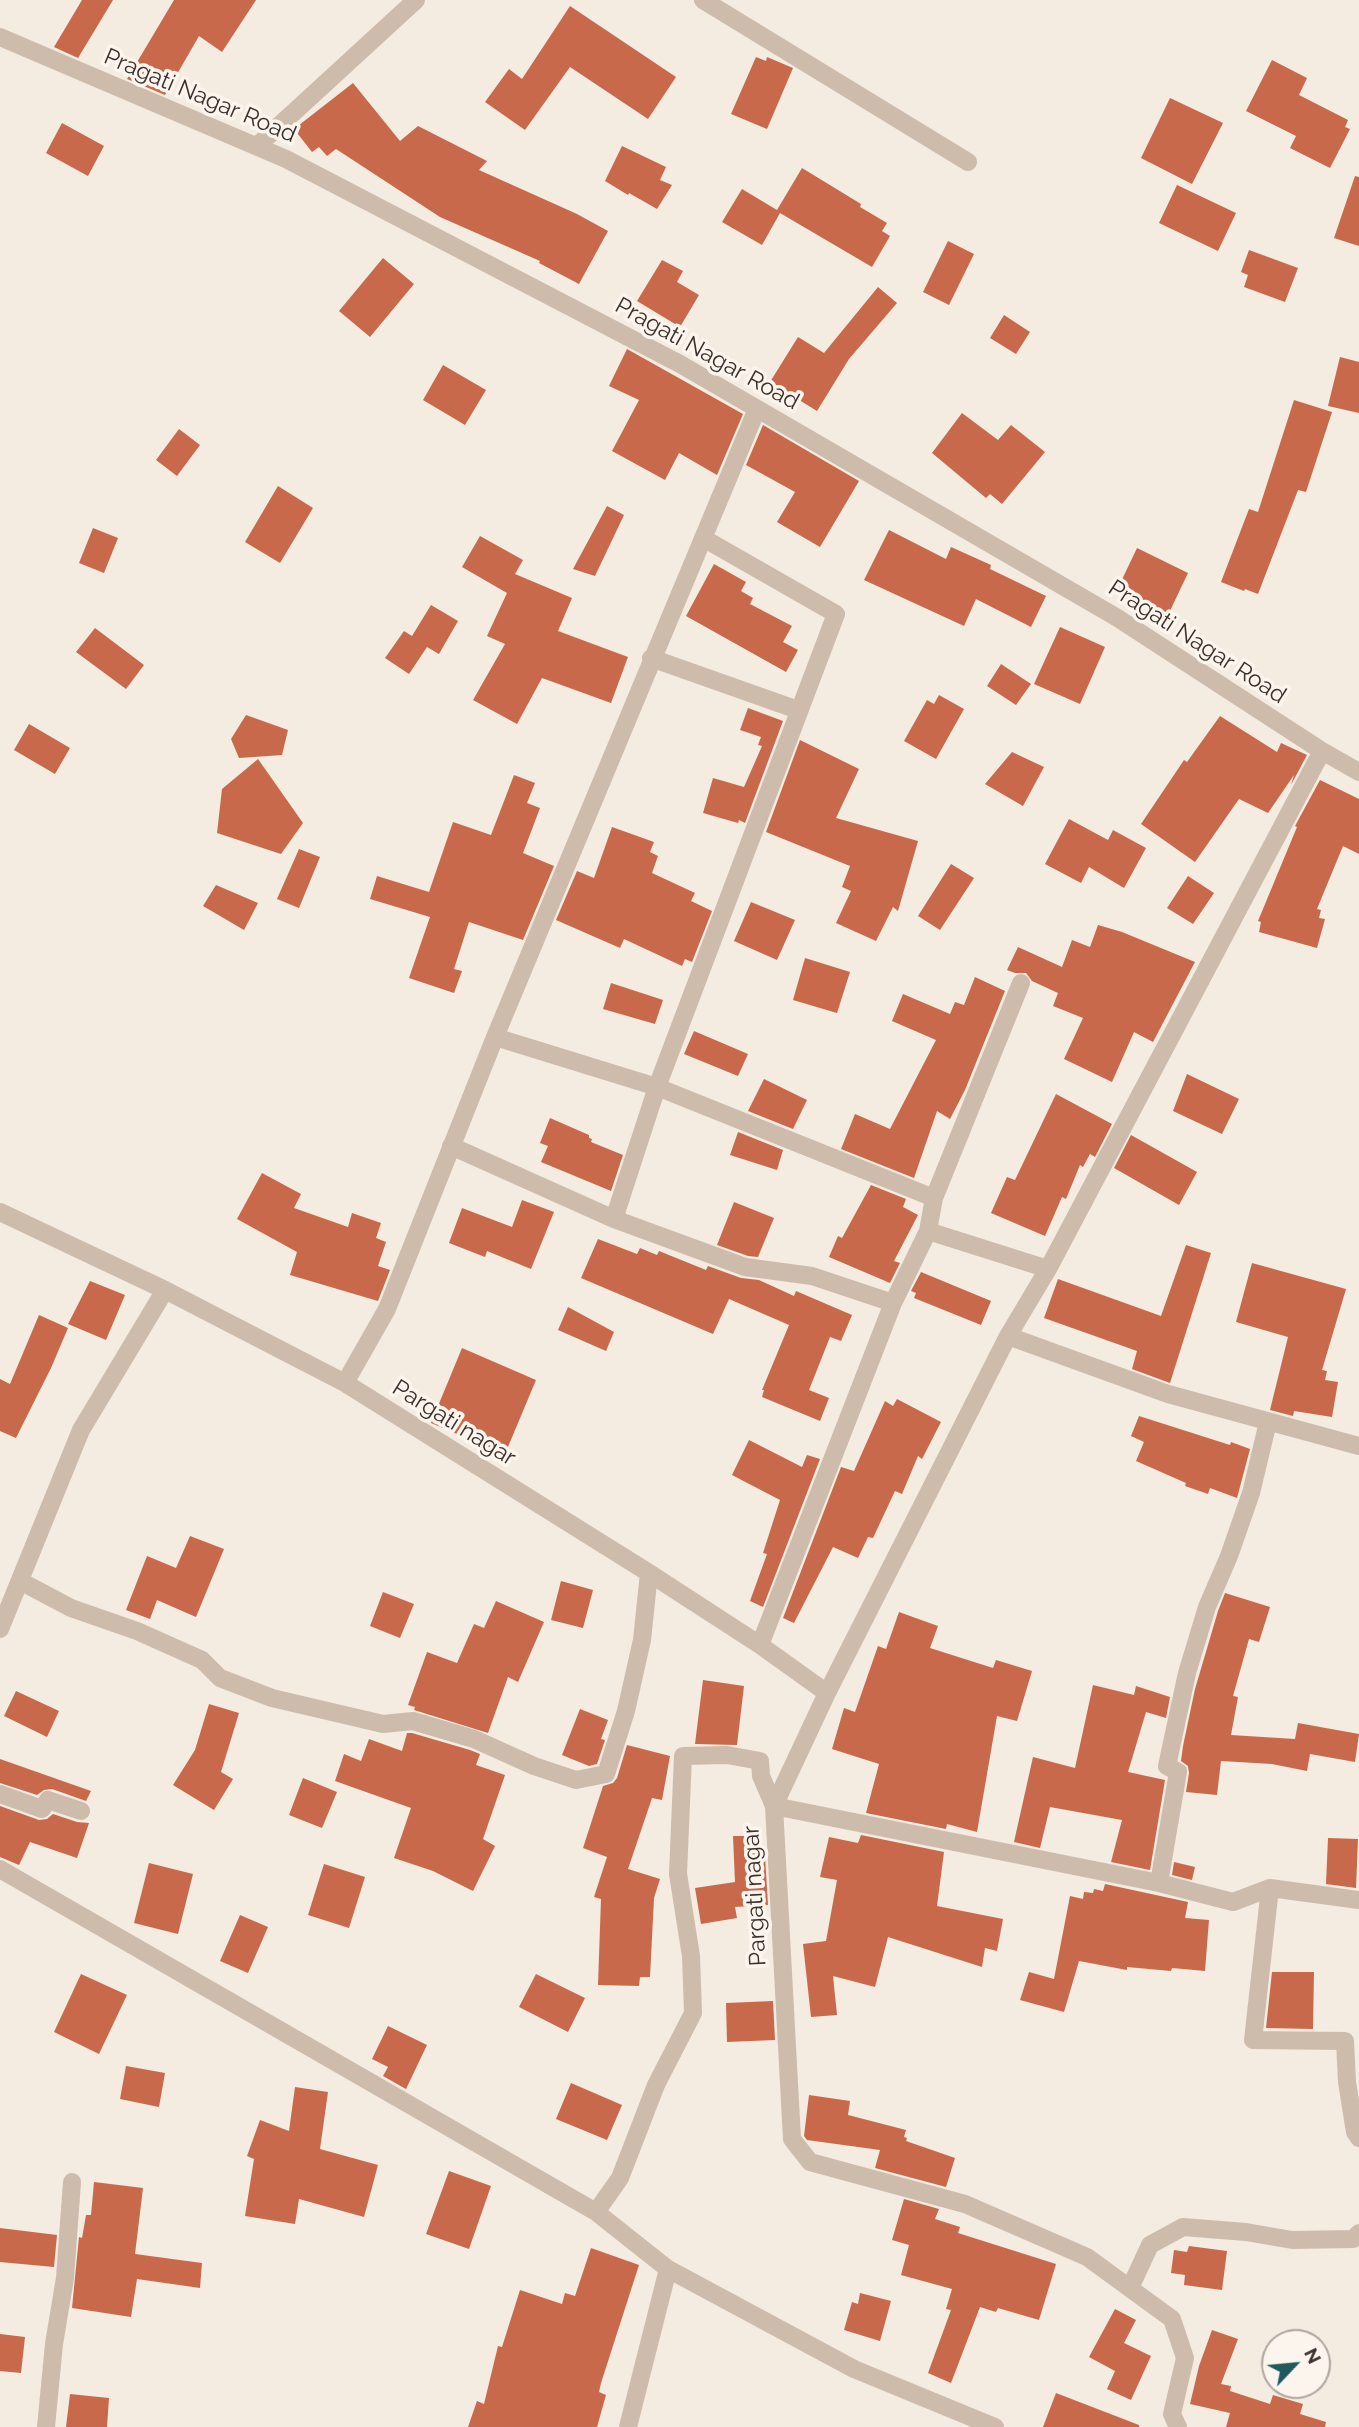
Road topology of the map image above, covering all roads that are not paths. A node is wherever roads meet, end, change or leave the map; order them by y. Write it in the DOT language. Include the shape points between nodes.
graph roads {
  1 [pos="416,0"];
  2 [pos="703,0"];
  3 [pos="0,37"];
  4 [pos="257,146"];
  5 [pos="968,162"];
  6 [pos="757,410"];
  7 [pos="702,538"];
  8 [pos="651,658"];
  9 [pos="798,709"];
  10 [pos="1322,751"];
  11 [pos="1359,772"];
  12 [pos="1021,983"];
  13 [pos="495,1037"];
  14 [pos="657,1087"];
  15 [pos="451,1146"];
  16 [pos="934,1198"];
  17 [pos="0,1212"];
  18 [pos="614,1219"];
  19 [pos="928,1231"];
  20 [pos="1048,1269"];
  21 [pos="165,1290"];
  22 [pos="893,1303"];
  23 [pos="1008,1336"];
  24 [pos="345,1383"];
  25 [pos="1268,1422"];
  26 [pos="1359,1446"];
  27 [pos="649,1573"];
  28 [pos="20,1581"];
  29 [pos="0,1629"];
  30 [pos="760,1645"];
  31 [pos="827,1693"];
  32 [pos="0,1794"];
  33 [pos="774,1806"];
  34 [pos="81,1811"];
  35 [pos="0,1869"];
  36 [pos="1159,1882"];
  37 [pos="1270,1888"];
  38 [pos="1359,1900"];
  39 [pos="1359,2138"];
  40 [pos="72,2182"];
  41 [pos="596,2212"];
  42 [pos="1359,2233"];
  43 [pos="667,2269"];
  44 [pos="1130,2288"];
  45 [pos="46,2427"];
  46 [pos="628,2427"];
  47 [pos="995,2427"];
  48 [pos="1178,2427"];
  1 -- 4 [label="street"];
  2 -- 5 [label="street"];
  3 -- 4 [label="street, Pragati Nagar Road"];
  4 -- 6 [label="street, Pragati Nagar Road" via="680,365"];
  6 -- 7 [label="street"];
  6 -- 10 [label="street, Pragati Nagar Road" via="1116,617"];
  7 -- 8 [label="street"];
  7 -- 9 [label="street" via="836,614"];
  8 -- 9 [label="street"];
  8 -- 13 [label="street"];
  9 -- 14 [label="street"];
  10 -- 11 [label="street, Pragati Nagar Road"];
  10 -- 20 [label="street"];
  12 -- 16 [label="street"];
  13 -- 14 [label="street"];
  13 -- 15 [label="street"];
  14 -- 16 [label="street"];
  14 -- 18 [label="street"];
  15 -- 18 [label="street"];
  15 -- 24 [label="street" via="387,1309"];
  16 -- 19 [label="street"];
  17 -- 21 [label="street, Pargati nagar"];
  18 -- 22 [label="street" via="745,1267 812,1276"];
  19 -- 20 [label="street"];
  19 -- 22 [label="street"];
  20 -- 23 [label="street"];
  21 -- 24 [label="street, Pargati nagar"];
  21 -- 28 [label="street" via="81,1430"];
  22 -- 30 [label="street"];
  23 -- 25 [label="street" via="1168,1394"];
  23 -- 31 [label="street"];
  24 -- 27 [label="street, Pargati nagar"];
  25 -- 26 [label="street"];
  25 -- 36 [label="street" via="1251,1493 1187,1673 1167,1766 1178,1772"];
  27 -- 28 [label="street" via="642,1640 606,1774 576,1780 474,1739 413,1721 383,1724 272,1698 220,1678 202,1660 71,1608"];
  27 -- 30 [label="street, Pargati nagar"];
  28 -- 29 [label="street"];
  30 -- 31 [label="street, Pargati nagar"];
  31 -- 33 [label="street, Pargati nagar"];
  32 -- 34 [label="street" via="42,1809 48,1800"];
  33 -- 36 [label="street"];
  33 -- 41 [label="street" via="761,1776 760,1761 727,1755 684,1756 678,1874 691,1956 693,2013 656,2085 620,2178"];
  33 -- 44 [label="street, Pargati nagar" via="792,2138 810,2162 965,2204 1087,2257"];
  35 -- 41 [label="street"];
  36 -- 37 [label="street" via="1233,1902"];
  37 -- 38 [label="street"];
  37 -- 39 [label="street" via="1253,2040 1345,2040 1347,2082"];
  40 -- 45 [label="street"];
  41 -- 43 [label="street"];
  42 -- 44 [label="street" via="1353,2239 1292,2240 1183,2227 1150,2245"];
  43 -- 46 [label="street"];
  43 -- 47 [label="street" via="854,2369"];
  44 -- 48 [label="street, Pargati nagar" via="1172,2319 1185,2358 1172,2414"];
}
